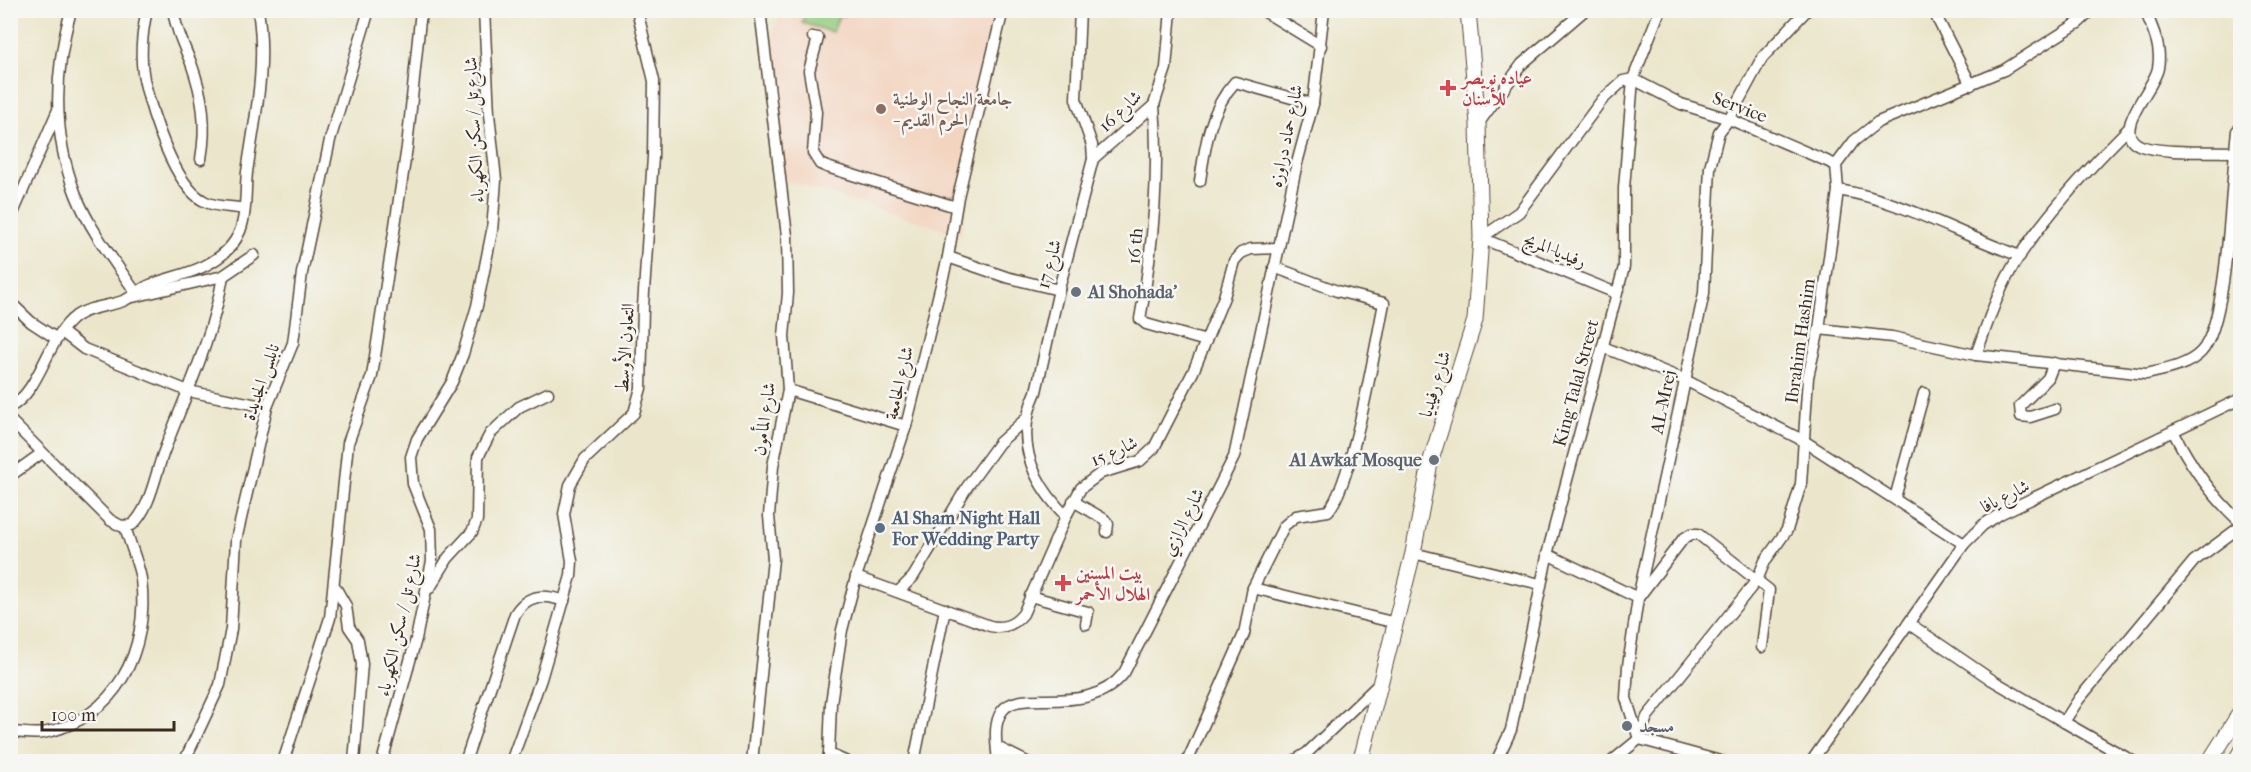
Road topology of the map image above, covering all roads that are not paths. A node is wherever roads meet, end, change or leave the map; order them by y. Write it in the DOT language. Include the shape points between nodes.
graph roads {
  1 [pos="71,10"];
  2 [pos="147,10"];
  3 [pos="173,10"];
  4 [pos="258,10"];
  5 [pos="369,10"];
  6 [pos="421,10"];
  7 [pos="484,10"];
  8 [pos="637,10"];
  9 [pos="760,10"];
  10 [pos="1003,10"];
  11 [pos="1080,10"];
  12 [pos="1171,10"];
  13 [pos="1262,10"];
  14 [pos="1324,10"];
  15 [pos="1468,10"];
  16 [pos="1585,10"];
  17 [pos="1660,10"];
  18 [pos="1807,10"];
  19 [pos="1933,10"];
  20 [pos="2092,10"];
  21 [pos="2145,10"];
  22 [pos="813,37"];
  23 [pos="1321,46"];
  24 [pos="1633,80"];
  25 [pos="1971,85"];
  26 [pos="1313,104"];
  27 [pos="1154,105"];
  28 [pos="57,112"];
  29 [pos="1730,119"];
  30 [pos="1478,124"];
  31 [pos="2128,129"];
  32 [pos="2241,129"];
  33 [pos="2237,152"];
  34 [pos="201,159"];
  35 [pos="1094,159"];
  36 [pos="1836,165"];
  37 [pos="1200,181"];
  38 [pos="1838,190"];
  39 [pos="956,207"];
  40 [pos="244,209"];
  41 [pos="10,220"];
  42 [pos="1481,238"];
  43 [pos="1279,248"];
  44 [pos="254,255"];
  45 [pos="2019,256"];
  46 [pos="948,257"];
  47 [pos="1274,267"];
  48 [pos="223,276"];
  49 [pos="1059,290"];
  50 [pos="1616,293"];
  51 [pos="133,295"];
  52 [pos="10,302"];
  53 [pos="1819,329"];
  54 [pos="60,335"];
  55 [pos="1206,341"];
  56 [pos="1603,347"];
  57 [pos="1976,356"];
  58 [pos="2054,363"];
  59 [pos="1685,380"];
  60 [pos="788,390"];
  61 [pos="188,391"];
  62 [pos="548,393"];
  63 [pos="1924,393"];
  64 [pos="2241,399"];
  65 [pos="10,407"];
  66 [pos="267,407"];
  67 [pos="2055,409"];
  68 [pos="1028,417"];
  69 [pos="10,420"];
  70 [pos="906,426"];
  71 [pos="2173,431"];
  72 [pos="1804,441"];
  73 [pos="42,453"];
  74 [pos="10,476"];
  75 [pos="1895,498"];
  76 [pos="1073,501"];
  77 [pos="1066,516"];
  78 [pos="2241,522"];
  79 [pos="125,526"];
  80 [pos="2241,527"];
  81 [pos="1107,532"];
  82 [pos="1964,544"];
  83 [pos="1413,553"];
  84 [pos="1547,554"];
  85 [pos="856,577"];
  86 [pos="1757,580"];
  87 [pos="1540,584"];
  88 [pos="335,587"];
  89 [pos="430,588"];
  90 [pos="1253,588"];
  91 [pos="898,592"];
  92 [pos="1030,596"];
  93 [pos="1638,598"];
  94 [pos="564,601"];
  95 [pos="945,609"];
  96 [pos="1396,623"];
  97 [pos="1086,624"];
  98 [pos="1910,624"];
  99 [pos="1762,647"];
  100 [pos="1383,680"];
  101 [pos="2241,713"];
  102 [pos="2064,722"];
  103 [pos="10,732"];
  104 [pos="1639,739"];
  105 [pos="997,747"];
  106 [pos="2241,753"];
  107 [pos="830,758"];
  108 [pos="184,762"];
  109 [pos="283,762"];
  110 [pos="354,762"];
  111 [pos="382,762"];
  112 [pos="465,762"];
  113 [pos="511,762"];
  114 [pos="752,762"];
  115 [pos="847,762"];
  116 [pos="914,762"];
  117 [pos="999,762"];
  118 [pos="1027,762"];
  119 [pos="1187,762"];
  120 [pos="1292,762"];
  121 [pos="1358,762"];
  122 [pos="1496,762"];
  123 [pos="1611,762"];
  124 [pos="1724,762"];
  125 [pos="1811,762"];
  126 [pos="2134,762"];
  127 [pos="2209,762"];
  128 [pos="2235,762"];
  1 -- 28 [label="street" via="62,44"];
  2 -- 40 [label="street" via="142,46 144,78 158,129 188,187 203,201"];
  3 -- 34 [label="street" via="202,100"];
  4 -- 40 [label="street" via="262,78"];
  5 -- 66 [label="street, نابلس الجديدة" via="330,140 302,273 293,344"];
  6 -- 88 [label="street" via="407,147 372,376 348,443"];
  7 -- 111 [label="street, شارع تل / سكن الكهرباء" via="495,180 492,231 464,354 411,457 412,480 429,524 433,556 416,639"];
  8 -- 94 [label="street, التعاون الأوسط" via="654,81 641,388 634,413 585,459 570,485 564,514 572,569"];
  9 -- 60 [label="street, شارع المأمون" via="787,236 784,336"];
  10 -- 39 [label="street, شارع الجامعة"];
  11 -- 35 [label="street, شارع 17" via="1076,99"];
  12 -- 27 [label="street, شارع 16" via="1166,69"];
  13 -- 23 [label="street"];
  14 -- 23 [label="street, شارع حماد دراوزه"];
  15 -- 30 [label="main road, شارع رفيديا"];
  16 -- 30 [label="street" via="1522,64"];
  17 -- 24 [label="street, King Talal Street"];
  18 -- 29 [label="street, AL-Mrej" via="1762,58"];
  19 -- 25 [label="street"];
  20 -- 25 [label="street" via="2004,70"];
  21 -- 31 [label="street" via="2158,45 2158,71"];
  22 -- 39 [label="street" via="818,38 809,71 815,102 816,160 838,171"];
  23 -- 26 [label="street, شارع حماد دراوزه"];
  24 -- 29 [label="street, Service" via="1681,104"];
  24 -- 42 [label="street" via="1623,81 1602,100 1520,212"];
  24 -- 50 [label="street, King Talal Street" via="1624,188 1624,267"];
  25 -- 36 [label="street" via="1878,122 1854,141"];
  26 -- 37 [label="street" via="1235,82 1224,93 1206,138"];
  26 -- 43 [label="street, شارع حماد دراوزه"];
  27 -- 35 [label="street, شارع 16"];
  27 -- 55 [label="street, 16 th" via="1154,240 1140,319"];
  28 -- 41 [label="street"];
  28 -- 51 [label="street" via="77,197"];
  29 -- 36 [label="street, Service"];
  29 -- 59 [label="street, AL-Mrej" via="1719,132 1710,167 1704,292"];
  30 -- 42 [label="main road, شارع رفيديا"];
  31 -- 33 [label="street" via="2139,145"];
  31 -- 45 [label="street" via="2088,168"];
  32 -- 33 [label="street" via="2237,131"];
  33 -- 58 [label="street" via="2225,269 2215,323 2202,352 2169,369 2146,374"];
  35 -- 49 [label="street, شارع 17"];
  36 -- 38 [label="street, Ibrahim Hashim"];
  38 -- 45 [label="street" via="1906,206"];
  38 -- 53 [label="street, Ibrahim Hashim"];
  39 -- 46 [label="street, شارع الجامعة"];
  40 -- 51 [label="street" via="237,237 221,256"];
  42 -- 50 [label="street, رفيديا-المريج"];
  42 -- 83 [label="main road, شارع رفيديا" via="1475,320 1430,464"];
  43 -- 47 [label="street, شارع حماد دراوزه"];
  43 -- 55 [label="street, شارع 15" via="1251,249 1233,261"];
  44 -- 48 [label="street"];
  45 -- 57 [label="street" via="1993,306"];
  46 -- 49 [label="street"];
  46 -- 70 [label="street, شارع الجامعة"];
  47 -- 90 [label="street" via="1337,291 1384,303 1346,470 1333,503 1323,513 1296,516 1288,522"];
  47 -- 105 [label="street, شارع الرازي" via="1234,457 1124,673 1113,685 1081,699 1022,700 1010,704 997,723"];
  48 -- 51 [label="street"];
  48 -- 61 [label="street"];
  49 -- 68 [label="street, شارع 17"];
  50 -- 56 [label="street, King Talal Street"];
  51 -- 54 [label="street" via="88,310 74,318"];
  52 -- 54 [label="street" via="31,322"];
  53 -- 57 [label="street" via="1892,337"];
  53 -- 72 [label="street, Ibrahim Hashim" via="1808,377"];
  54 -- 61 [label="street" via="84,349"];
  54 -- 65 [label="street" via="23,396"];
  55 -- 76 [label="street, شارع 15" via="1150,453 1134,464 1101,472 1087,482"];
  56 -- 59 [label="street"];
  56 -- 84 [label="street, King Talal Street"];
  57 -- 58 [label="street"];
  58 -- 67 [label="street" via="2048,378 2020,406 2021,416 2030,417"];
  59 -- 72 [label="street"];
  59 -- 93 [label="street, AL-Mrej"];
  60 -- 70 [label="street"];
  60 -- 114 [label="street, شارع المأمون" via="773,466 769,516 773,559"];
  61 -- 66 [label="street"];
  61 -- 79 [label="street" via="146,503 135,523"];
  62 -- 89 [label="street" via="519,407 490,434 478,457 477,520"];
  63 -- 75 [label="street"];
  64 -- 71 [label="street, شارع يافا"];
  66 -- 108 [label="street, نابلس الجديدة" via="236,540 231,629 220,685"];
  68 -- 77 [label="street, شارع 17" via="1027,450 1034,473 1046,496"];
  68 -- 91 [label="street" via="999,443 913,577"];
  69 -- 73 [label="street"];
  70 -- 85 [label="street, شارع الجامعة"];
  71 -- 78 [label="street" via="2190,464 2215,498"];
  71 -- 82 [label="street, شارع يافا" via="2000,514"];
  72 -- 75 [label="street"];
  72 -- 86 [label="street, Ibrahim Hashim" via="1801,484 1787,530"];
  73 -- 74 [label="street"];
  73 -- 79 [label="street" via="110,520"];
  75 -- 82 [label="street"];
  76 -- 77 [label="street, شارع 15"];
  76 -- 81 [label="street" via="1104,519"];
  77 -- 92 [label="street, شارع 15"];
  79 -- 103 [label="street" via="141,578 140,627 134,660 92,715 39,734"];
  80 -- 102 [label="street" via="2194,561"];
  82 -- 98 [label="street, شارع يافا"];
  83 -- 87 [label="street"];
  83 -- 96 [label="main road, شارع رفيديا"];
  84 -- 87 [label="street, King Talal Street"];
  84 -- 93 [label="street"];
  85 -- 91 [label="street, شارع 15"];
  85 -- 107 [label="street, شارع الجامعة" via="836,661 829,723"];
  86 -- 93 [label="street" via="1698,534 1691,534"];
  86 -- 99 [label="street" via="1769,590"];
  86 -- 104 [label="street, Ibrahim Hashim" via="1647,717"];
  87 -- 122 [label="street, King Talal Street" via="1511,730"];
  88 -- 109 [label="street" via="330,618"];
  88 -- 110 [label="street" via="346,606 349,627 358,640 362,664"];
  90 -- 96 [label="street"];
  90 -- 119 [label="street" via="1244,634"];
  91 -- 95 [label="street, شارع 15"];
  92 -- 95 [label="street, شارع 15" via="1020,618 1006,627 990,626"];
  92 -- 97 [label="street" via="1088,612"];
  93 -- 104 [label="street, AL-Mrej" via="1626,698"];
  94 -- 112 [label="street" via="537,596 526,601 515,614"];
  94 -- 113 [label="street, التعاون الأوسط"];
  95 -- 116 [label="street"];
  96 -- 100 [label="main road, شارع رفيديا"];
  98 -- 102 [label="street" via="1992,680"];
  98 -- 125 [label="street, شارع يافا"];
  100 -- 120 [label="street" via="1307,753"];
  100 -- 121 [label="main road, شارع رفيديا"];
  101 -- 127 [label="main road"];
  102 -- 126 [label="street"];
  104 -- 123 [label="street, Ibrahim Hashim"];
  104 -- 124 [label="street"];
  105 -- 117 [label="street, شارع الرازي"];
  105 -- 118 [label="street"];
  106 -- 128 [label="main road"];
  107 -- 115 [label="street"];
}
